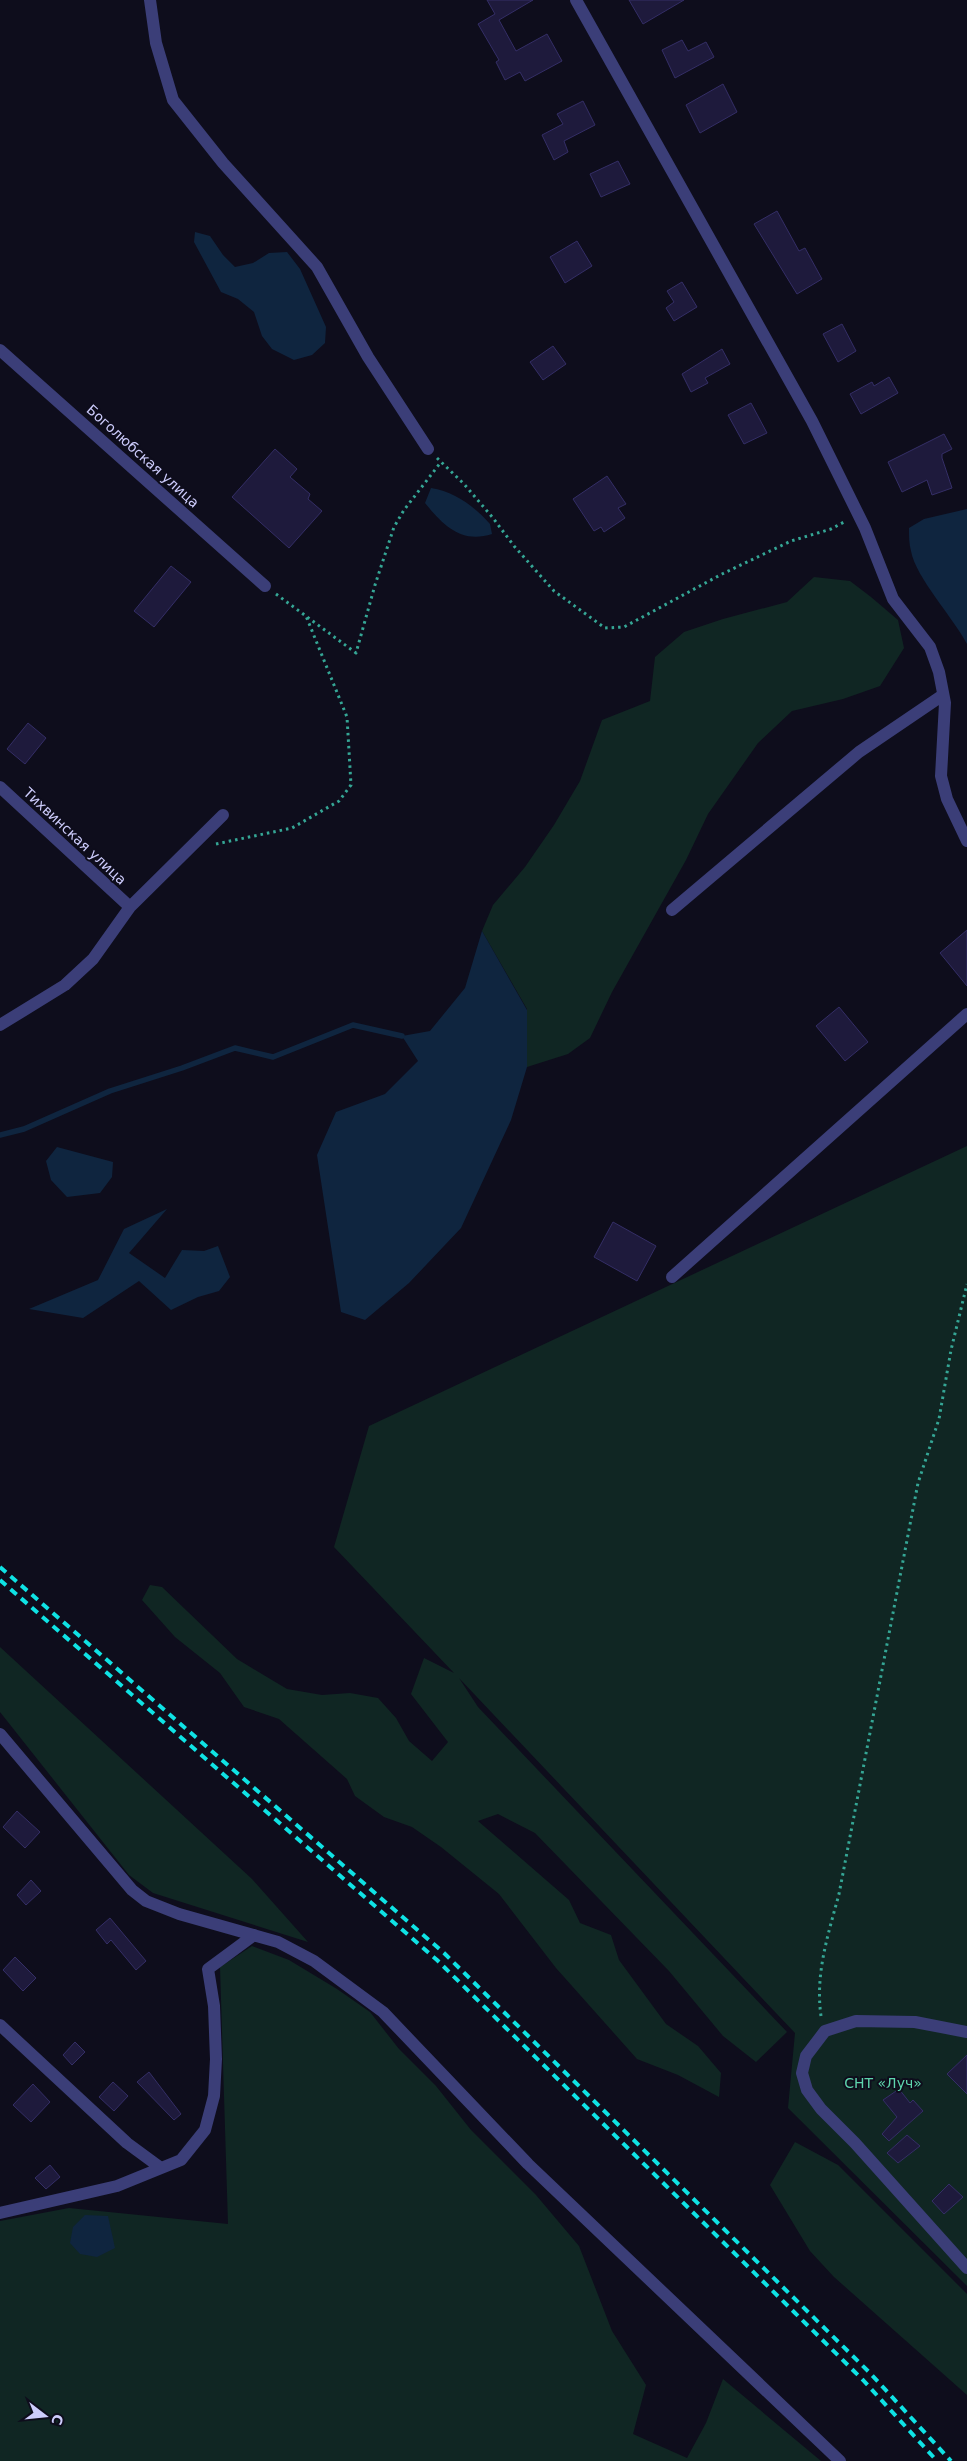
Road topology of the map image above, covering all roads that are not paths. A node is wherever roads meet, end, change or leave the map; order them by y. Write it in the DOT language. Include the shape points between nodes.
graph roads {
  1 [pos="150,0"];
  2 [pos="576,0"];
  3 [pos="0,350"];
  4 [pos="428,449"];
  5 [pos="265,586"];
  6 [pos="943,695"];
  7 [pos="0,787"];
  8 [pos="224,815"];
  9 [pos="967,841"];
  10 [pos="130,907"];
  11 [pos="672,910"];
  12 [pos="967,1014"];
  13 [pos="0,1025"];
  14 [pos="672,1277"];
  15 [pos="0,1734"];
  16 [pos="254,1936"];
  17 [pos="0,2025"];
  18 [pos="967,2032"];
  19 [pos="161,2168"];
  20 [pos="0,2214"];
  21 [pos="967,2268"];
  22 [pos="840,2461"];
  1 -- 4 [label="street" via="156,42 173,100 223,162 317,267 368,357"];
  2 -- 6 [label="street" via="812,421 858,515 893,599 930,647"];
  3 -- 5 [label="street, Боголюбская улица"];
  6 -- 9 [label="street" via="941,776 947,799"];
  6 -- 11 [label="street" via="859,752"];
  7 -- 10 [label="street, Тихвинская улица"];
  8 -- 10 [label="street"];
  10 -- 13 [label="street" via="93,960 65,985"];
  12 -- 14 [label="street"];
  15 -- 16 [label="street" via="132,1890 146,1901"];
  16 -- 19 [label="street" via="208,1969 214,2006 214,2096 205,2130 181,2160"];
  16 -- 22 [label="street" via="278,1942 314,1961 383,2012 535,2171"];
  17 -- 19 [label="street" via="127,2143"];
  18 -- 21 [label="street" via="915,2022 856,2021 825,2031 806,2056 802,2073 807,2090 820,2109 855,2143"];
  19 -- 20 [label="street" via="117,2186"];
}
